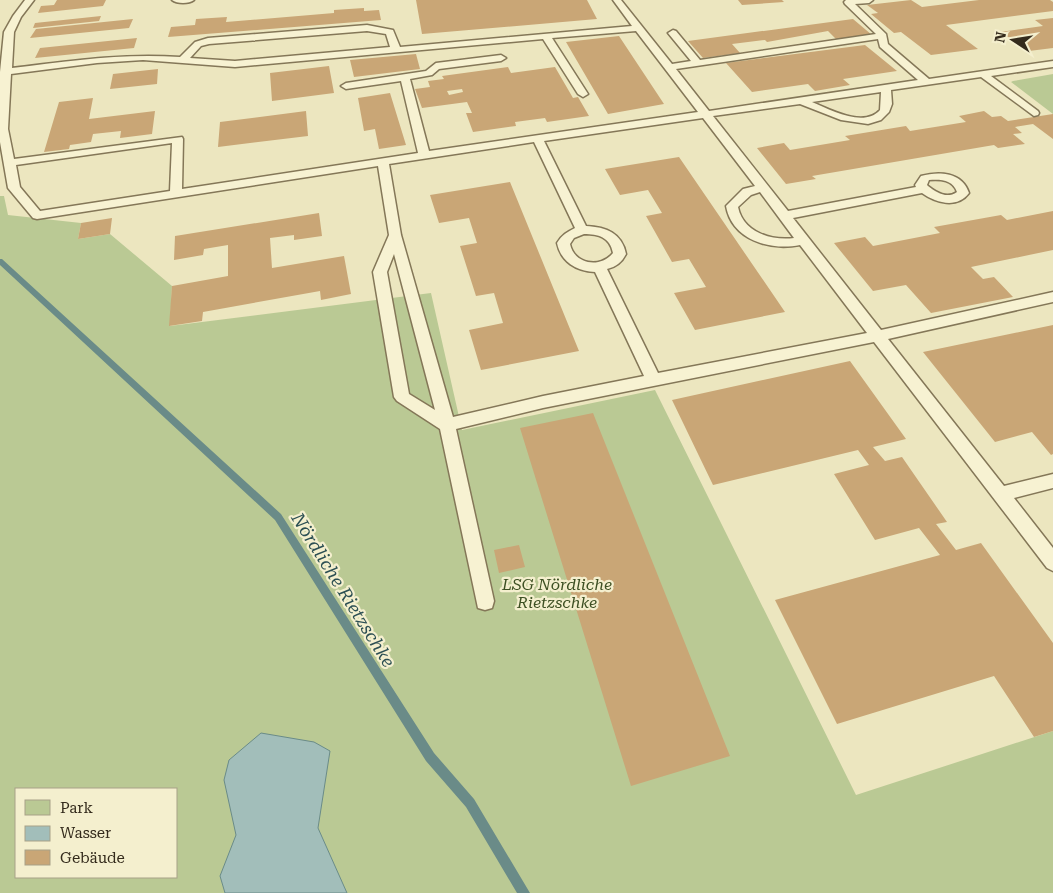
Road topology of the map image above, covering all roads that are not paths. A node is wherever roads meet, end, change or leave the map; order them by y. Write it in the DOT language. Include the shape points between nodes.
graph roads {
  1 [pos="30,0"];
  2 [pos="176,0"];
  3 [pos="190,0"];
  4 [pos="617,0"];
  5 [pos="869,0"];
  6 [pos="639,28"];
  7 [pos="673,33"];
  8 [pos="546,36"];
  9 [pos="883,36"];
  10 [pos="396,50"];
  11 [pos="501,58"];
  12 [pos="182,60"];
  13 [pos="698,63"];
  14 [pos="1053,64"];
  15 [pos="670,67"];
  16 [pos="5,72"];
  17 [pos="984,75"];
  18 [pos="404,77"];
  19 [pos="926,82"];
  20 [pos="346,86"];
  21 [pos="886,89"];
  22 [pos="583,94"];
  23 [pos="804,102"];
  24 [pos="1034,113"];
  25 [pos="706,115"];
  26 [pos="538,139"];
  27 [pos="424,155"];
  28 [pos="383,162"];
  29 [pos="9,163"];
  30 [pos="762,188"];
  31 [pos="924,189"];
  32 [pos="176,193"];
  33 [pos="784,216"];
  34 [pos="582,230"];
  35 [pos="395,235"];
  36 [pos="803,240"];
  37 [pos="599,267"];
  38 [pos="1053,297"];
  39 [pos="878,336"];
  40 [pos="654,381"];
  41 [pos="447,425"];
  42 [pos="1053,481"];
  43 [pos="1000,494"];
  44 [pos="1053,562"];
  45 [pos="485,601"];
  1 -- 16 [label="lane" via="9,32"];
  2 -- 3 [label="lane"];
  4 -- 6 [label="lane"];
  5 -- 9 [label="lane" via="848,2"];
  6 -- 8 [label="lane"];
  6 -- 15 [label="lane"];
  7 -- 13 [label="lane"];
  8 -- 10 [label="lane"];
  8 -- 22 [label="lane"];
  9 -- 13 [label="lane"];
  9 -- 19 [label="lane" via="883,45"];
  10 -- 12 [label="lane" via="235,64"];
  10 -- 12 [label="lane" via="390,32 367,28 208,41 198,44"];
  11 -- 18 [label="lane" via="436,66 429,73"];
  12 -- 16 [label="lane" via="143,57 97,60"];
  13 -- 15 [label="lane"];
  14 -- 17 [label="lane"];
  15 -- 25 [label="lane"];
  16 -- 29 [label="lane" via="2,129"];
  17 -- 19 [label="lane"];
  17 -- 24 [label="lane"];
  18 -- 20 [label="lane"];
  18 -- 27 [label="lane"];
  19 -- 21 [label="lane"];
  21 -- 23 [label="lane"];
  21 -- 23 [label="lane" via="885,112 869,120 846,118"];
  23 -- 25 [label="lane"];
  25 -- 26 [label="lane"];
  25 -- 30 [label="lane"];
  26 -- 27 [label="lane"];
  26 -- 34 [label="lane"];
  27 -- 28 [label="lane"];
  28 -- 32 [label="lane"];
  28 -- 35 [label="lane"];
  29 -- 32 [label="lane" via="14,188 37,215"];
  29 -- 32 [label="lane" via="178,139"];
  30 -- 33 [label="lane"];
  30 -- 36 [label="lane" via="746,192 732,206 738,225 760,238 782,243"];
  31 -- 33 [label="lane"];
  33 -- 36 [label="lane"];
  34 -- 37 [label="lane" via="570,235 564,243 564,252 571,261"];
  34 -- 37 [label="lane" via="597,230 619,243 620,254 612,262"];
  35 -- 41 [label="lane"];
  35 -- 41 [label="lane" via="380,272 402,397"];
  36 -- 39 [label="lane"];
  37 -- 40 [label="lane"];
  38 -- 39 [label="lane"];
  39 -- 40 [label="lane"];
  39 -- 43 [label="lane"];
  40 -- 41 [label="lane" via="543,402"];
  41 -- 45 [label="lane"];
  42 -- 43 [label="lane"];
  43 -- 44 [label="lane"];
}
